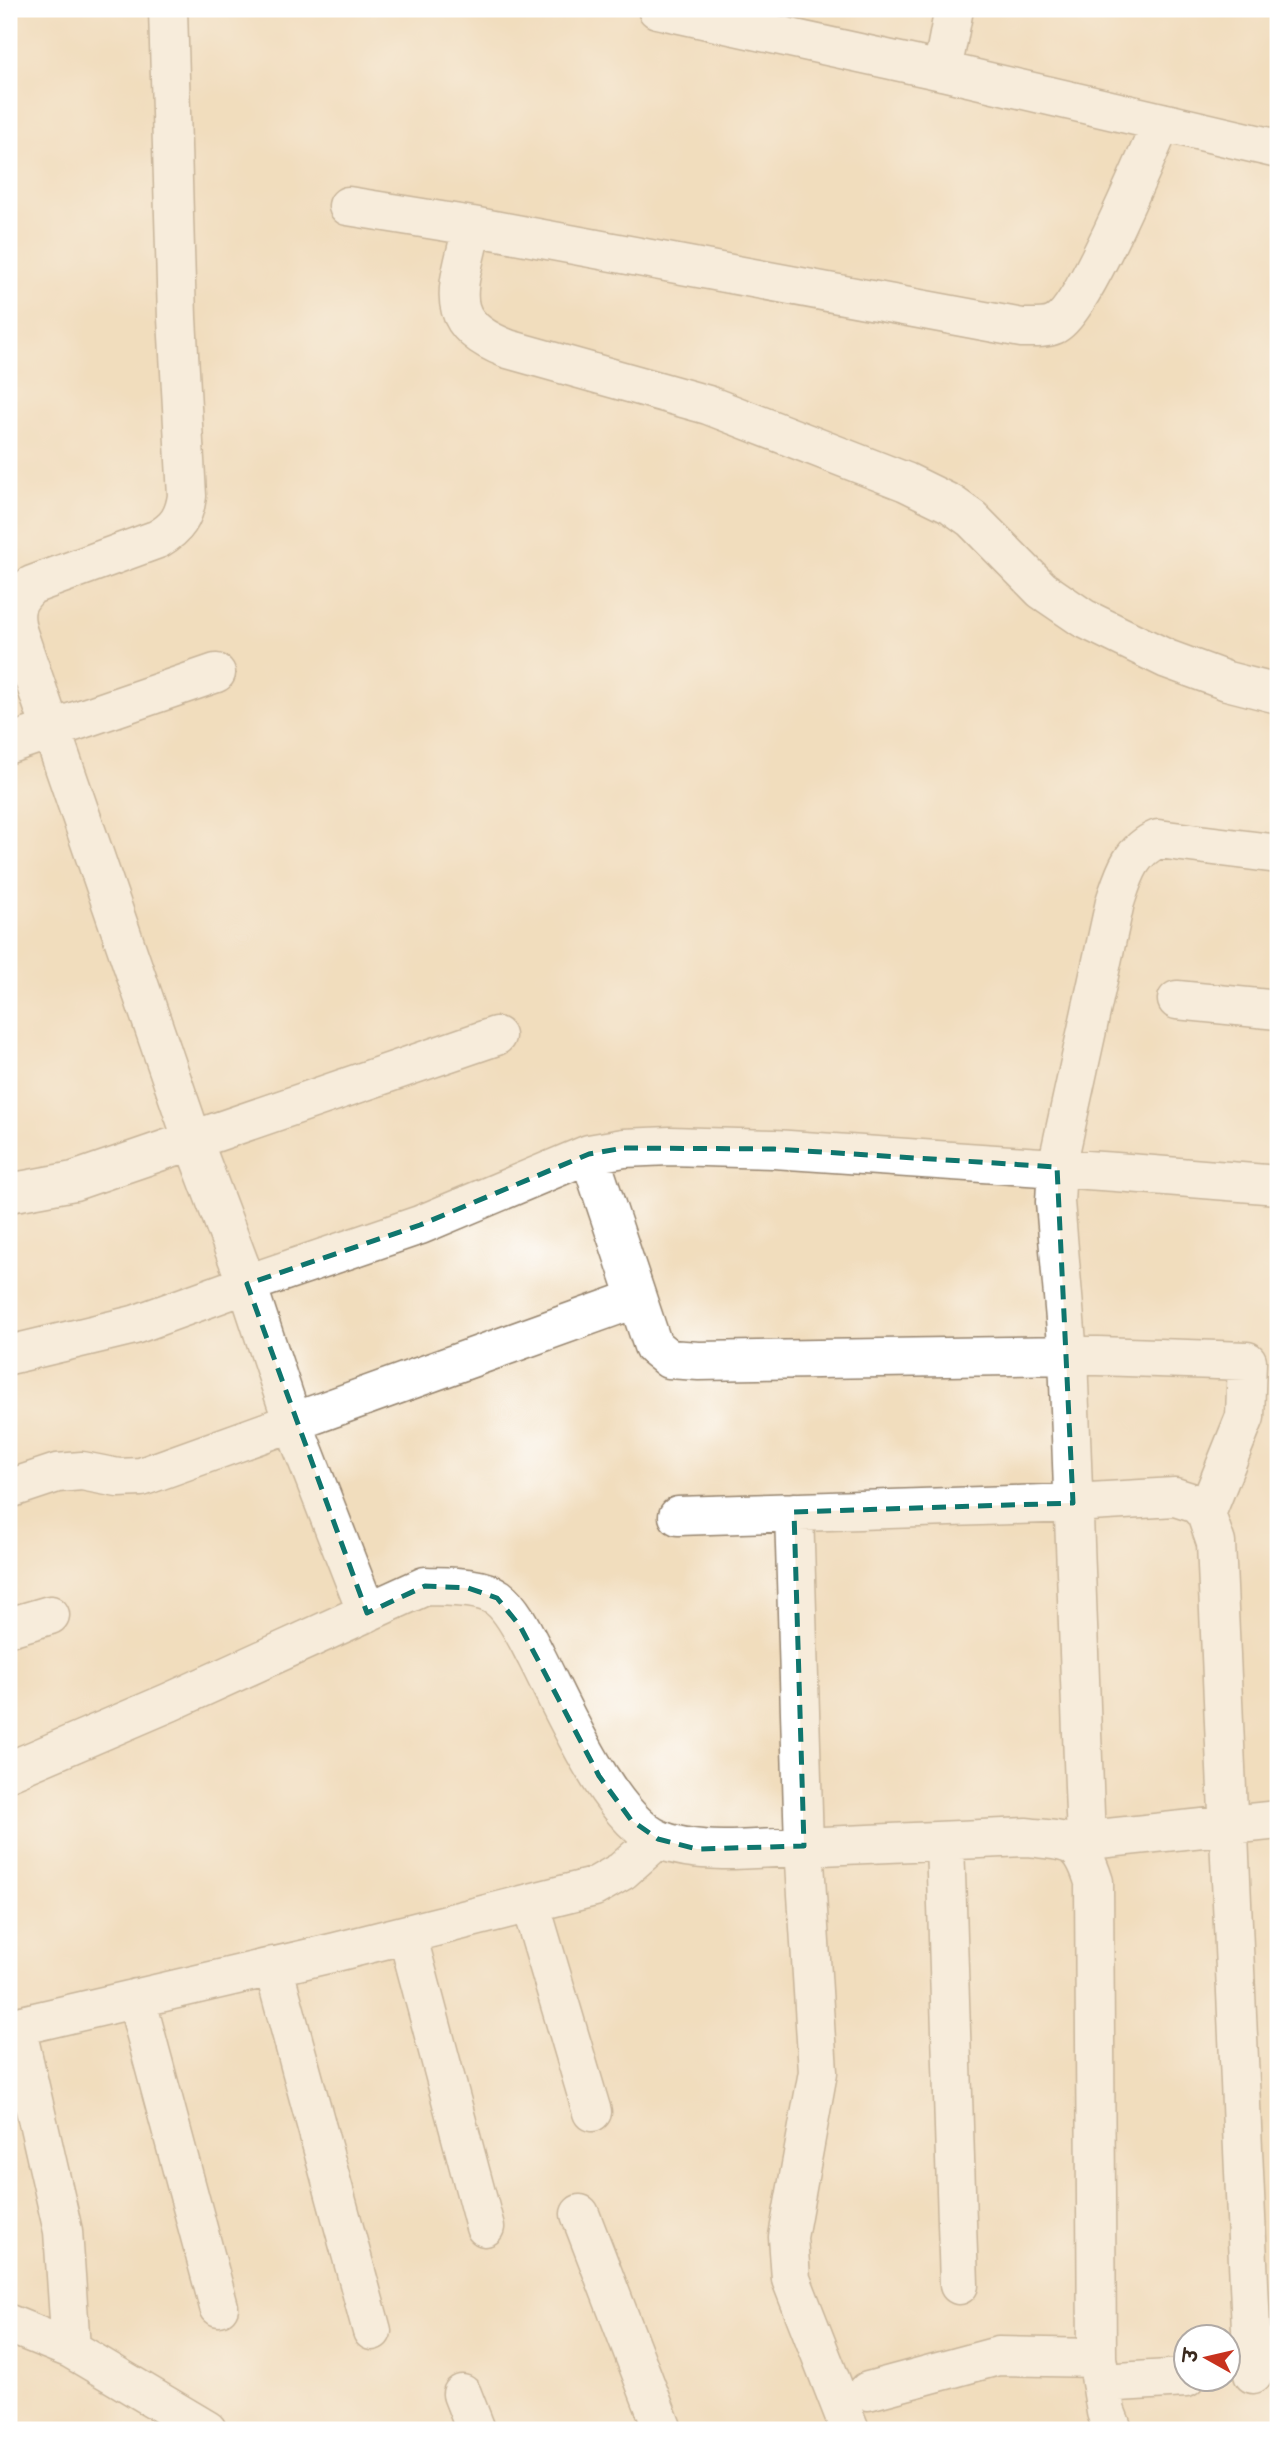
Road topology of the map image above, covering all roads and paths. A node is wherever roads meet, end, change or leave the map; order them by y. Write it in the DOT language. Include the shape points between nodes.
graph roads {
  1 [pos="168,9"];
  2 [pos="657,9"];
  3 [pos="954,9"];
  4 [pos="942,71"];
  5 [pos="1162,122"];
  6 [pos="1278,149"];
  7 [pos="348,206"];
  8 [pos="472,226"];
  9 [pos="216,673"];
  10 [pos="1278,694"];
  11 [pos="53,729"];
  12 [pos="9,744"];
  13 [pos="1278,854"];
  14 [pos="1177,1000"];
  15 [pos="1278,1010"];
  16 [pos="496,1037"];
  17 [pos="193,1141"];
  18 [pos="589,1154"];
  19 [pos="1057,1167"];
  20 [pos="1278,1185"];
  21 [pos="9,1193"];
  22 [pos="247,1284"];
  23 [pos="635,1300"];
  24 [pos="562,1326"];
  25 [pos="653,1346"];
  26 [pos="1068,1355"];
  27 [pos="9,1356"];
  28 [pos="293,1423"];
  29 [pos="9,1489"];
  30 [pos="1073,1503"];
  31 [pos="794,1512"];
  32 [pos="1206,1514"];
  33 [pos="678,1516"];
  34 [pos="367,1613"];
  35 [pos="50,1615"];
  36 [pos="9,1627"];
  37 [pos="9,1771"];
  38 [pos="1278,1820"];
  39 [pos="1227,1825"];
  40 [pos="658,1839"];
  41 [pos="1078,1841"];
  42 [pos="945,1842"];
  43 [pos="804,1846"];
  44 [pos="530,1903"];
  45 [pos="407,1934"];
  46 [pos="274,1966"];
  47 [pos="136,1998"];
  48 [pos="12,2027"];
  49 [pos="592,2112"];
  50 [pos="580,2214"];
  51 [pos="485,2227"];
  52 [pos="959,2285"];
  53 [pos="219,2307"];
  54 [pos="9,2324"];
  55 [pos="372,2331"];
  56 [pos="71,2349"];
  57 [pos="1099,2371"];
  58 [pos="1253,2374"];
  59 [pos="1172,2377"];
  60 [pos="868,2390"];
  61 [pos="462,2394"];
  62 [pos="206,2430"];
  63 [pos="476,2430"];
  64 [pos="663,2430"];
  65 [pos="850,2430"];
  66 [pos="1113,2430"];
  1 -- 11 [label="street" via="185,511 172,531 32,584 20,596 15,621"];
  2 -- 4 [label="street"];
  3 -- 4 [label="street"];
  4 -- 5 [label="street"];
  5 -- 6 [label="street"];
  5 -- 8 [label="street" via="1088,281 1068,313 1055,325 1038,328 996,324"];
  7 -- 8 [label="street"];
  8 -- 10 [label="street" via="459,301 461,316 486,341 708,405 906,482 972,519 1042,590 1083,618 1167,659"];
  9 -- 11 [label="street"];
  11 -- 12 [label="street"];
  11 -- 17 [label="street"];
  13 -- 19 [label="street" via="1158,839 1132,857 1115,902"];
  14 -- 15 [label="street"];
  16 -- 17 [label="street"];
  17 -- 21 [label="street" via="74,1181"];
  17 -- 22 [label="street"];
  18 -- 19 [label="street" via="624,1147 683,1146"];
  18 -- 22 [label="street" via="421,1225"];
  18 -- 23 [label="street"];
  19 -- 20 [label="street"];
  19 -- 26 [label="street" via="1055,1202"];
  22 -- 27 [label="street" via="134,1325"];
  22 -- 28 [label="street"];
  23 -- 24 [label="street"];
  23 -- 25 [label="street"];
  24 -- 25 [label="street"];
  24 -- 28 [label="street"];
  25 -- 26 [label="street" via="669,1359 699,1360"];
  26 -- 30 [label="street"];
  26 -- 32 [label="street" via="1247,1362 1245,1417"];
  28 -- 29 [label="street" via="141,1477 57,1473"];
  28 -- 34 [label="street"];
  30 -- 31 [label="street"];
  30 -- 32 [label="street" via="1175,1497 1197,1504"];
  30 -- 41 [label="street"];
  31 -- 33 [label="street"];
  31 -- 43 [label="street"];
  32 -- 39 [label="street" via="1216,1543"];
  34 -- 37 [label="street"];
  34 -- 40 [label="street" via="425,1586 468,1588 497,1598 520,1626 599,1776 631,1819"];
  35 -- 36 [label="street"];
  38 -- 39 [label="street"];
  39 -- 41 [label="street"];
  39 -- 58 [label="street"];
  40 -- 43 [label="street" via="697,1849"];
  40 -- 44 [label="street" via="622,1871 594,1887"];
  41 -- 42 [label="street" via="1027,1837"];
  41 -- 57 [label="street" via="1094,1882"];
  42 -- 43 [label="street"];
  42 -- 52 [label="street"];
  43 -- 65 [label="street" via="818,2072 789,2237 791,2278"];
  44 -- 45 [label="street"];
  44 -- 49 [label="street"];
  45 -- 46 [label="street"];
  45 -- 51 [label="street"];
  46 -- 47 [label="street"];
  46 -- 55 [label="street"];
  47 -- 48 [label="street"];
  47 -- 53 [label="street"];
  48 -- 56 [label="street" via="63,2231"];
  50 -- 64 [label="street"];
  54 -- 56 [label="street"];
  56 -- 62 [label="street"];
  57 -- 59 [label="street"];
  57 -- 60 [label="street" via="998,2356"];
  57 -- 66 [label="street"];
  61 -- 63 [label="street"];
}
